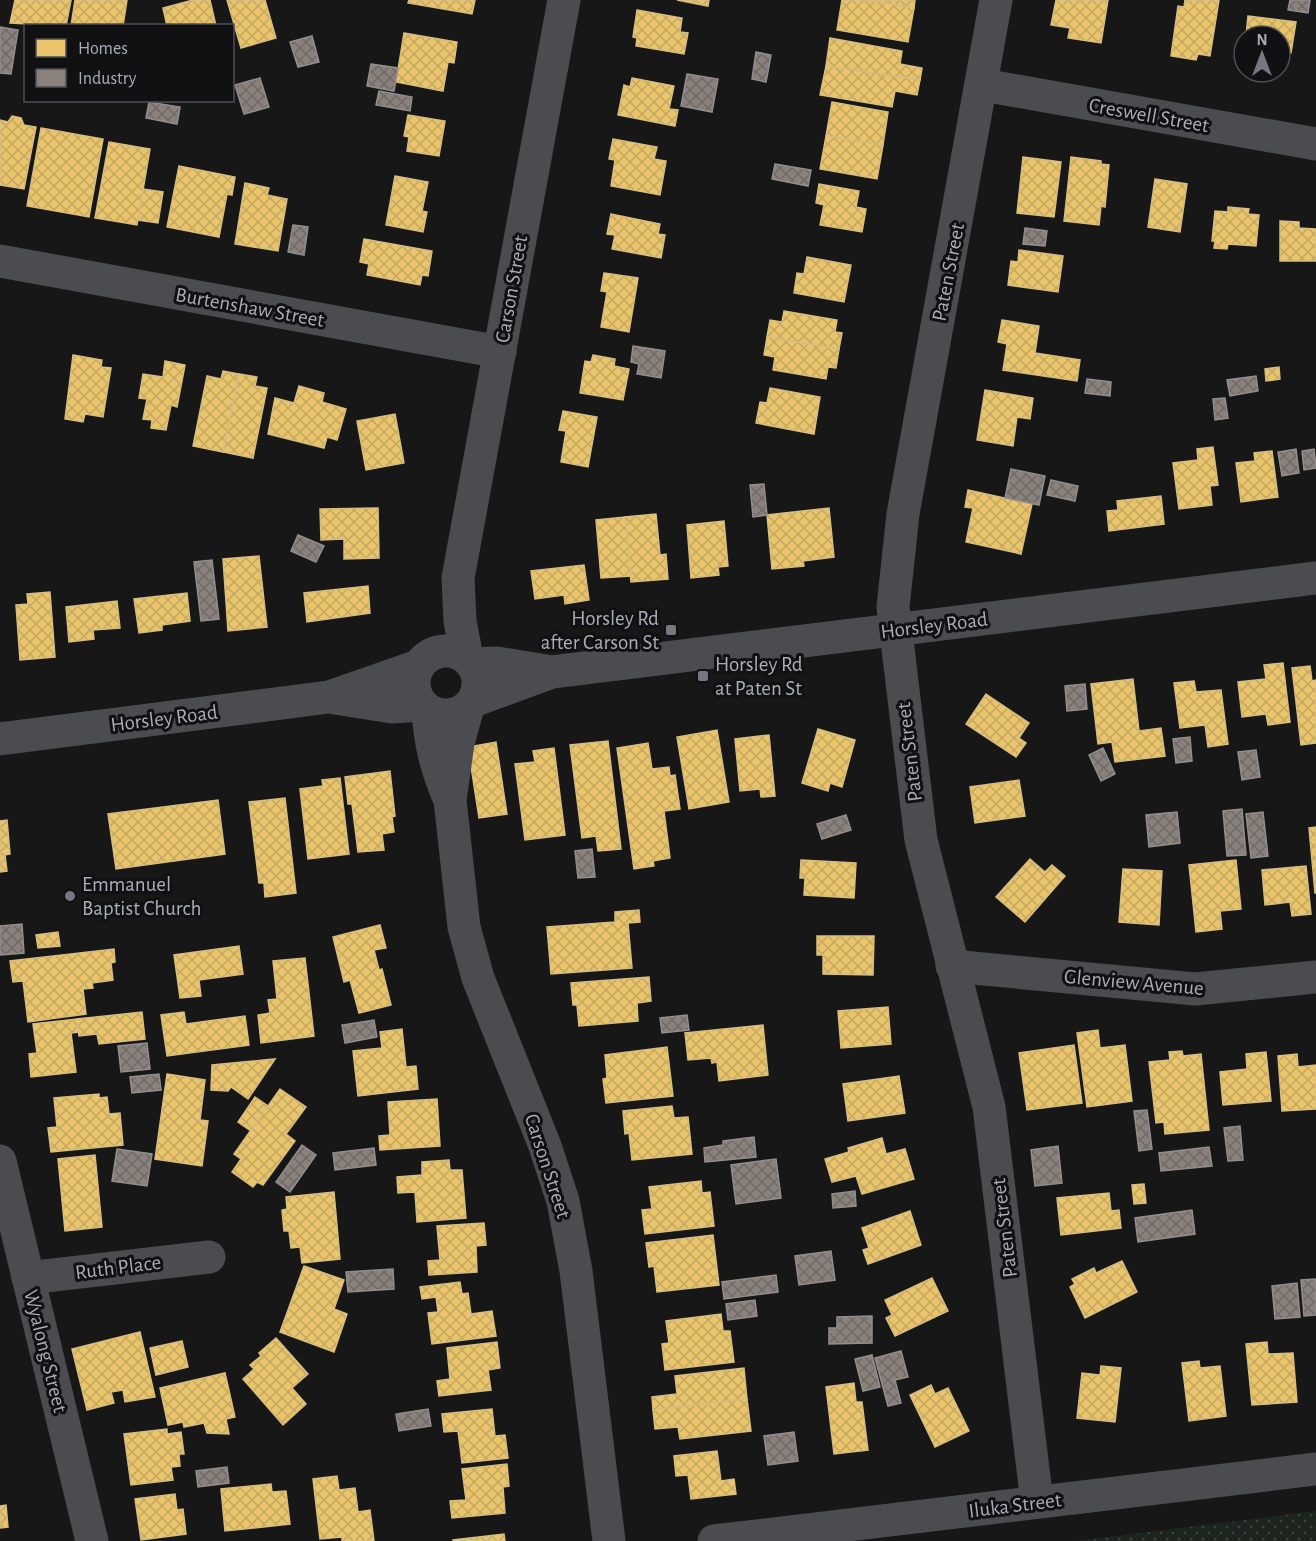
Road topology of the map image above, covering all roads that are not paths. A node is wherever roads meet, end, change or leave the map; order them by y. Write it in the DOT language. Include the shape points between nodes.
graph roads {
  1 [pos="564,0"];
  2 [pos="996,0"];
  3 [pos="982,85"];
  4 [pos="1316,144"];
  5 [pos="0,261"];
  6 [pos="500,352"];
  7 [pos="458,578"];
  8 [pos="1316,578"];
  9 [pos="895,630"];
  10 [pos="470,661"];
  11 [pos="421,663"];
  12 [pos="552,672"];
  13 [pos="329,697"];
  14 [pos="471,704"];
  15 [pos="425,708"];
  16 [pos="0,739"];
  17 [pos="450,800"];
  18 [pos="952,966"];
  19 [pos="1316,977"];
  20 [pos="0,1161"];
  21 [pos="209,1257"];
  22 [pos="28,1278"];
  23 [pos="1316,1469"];
  24 [pos="1037,1502"];
  25 [pos="92,1541"];
  26 [pos="609,1541"];
  27 [pos="714,1541"];
  1 -- 6 [label="street, Carson Street"];
  2 -- 3 [label="street, Paten Street"];
  3 -- 4 [label="street, Creswell Street"];
  3 -- 9 [label="street, Paten Street" via="903,514 894,589"];
  5 -- 6 [label="street, Burtenshaw Street"];
  6 -- 7 [label="street, Carson Street"];
  7 -- 10 [label="street, Carson Street" via="460,621"];
  7 -- 11 [label="street, Carson Street"];
  8 -- 9 [label="street, Horsley Road"];
  9 -- 12 [label="street, Horsley Road"];
  9 -- 18 [label="street, Paten Street" via="921,840"];
  10 -- 11 [label="street" via="445,651"];
  10 -- 12 [label="street, Horsley Road"];
  10 -- 14 [label="street" via="478,687"];
  11 -- 13 [label="street, Horsley Road"];
  11 -- 15 [label="street" via="413,686"];
  12 -- 14 [label="street, Horsley Road"];
  13 -- 15 [label="street, Horsley Road"];
  13 -- 16 [label="street, Horsley Road"];
  14 -- 15 [label="street" via="446,716"];
  14 -- 17 [label="street, Carson Street" via="458,743"];
  15 -- 17 [label="street, Carson Street" via="436,768"];
  17 -- 26 [label="street, Carson Street" via="464,927 548,1156 567,1221"];
  18 -- 19 [label="street, Glenview Avenue" via="1195,989"];
  18 -- 24 [label="street, Paten Street" via="989,1107"];
  20 -- 22 [label="street, Wyalong Street"];
  21 -- 22 [label="street, Ruth Place"];
  22 -- 25 [label="street, Wyalong Street"];
  23 -- 24 [label="street, Iluka Street"];
  24 -- 27 [label="street, Iluka Street"];
}
